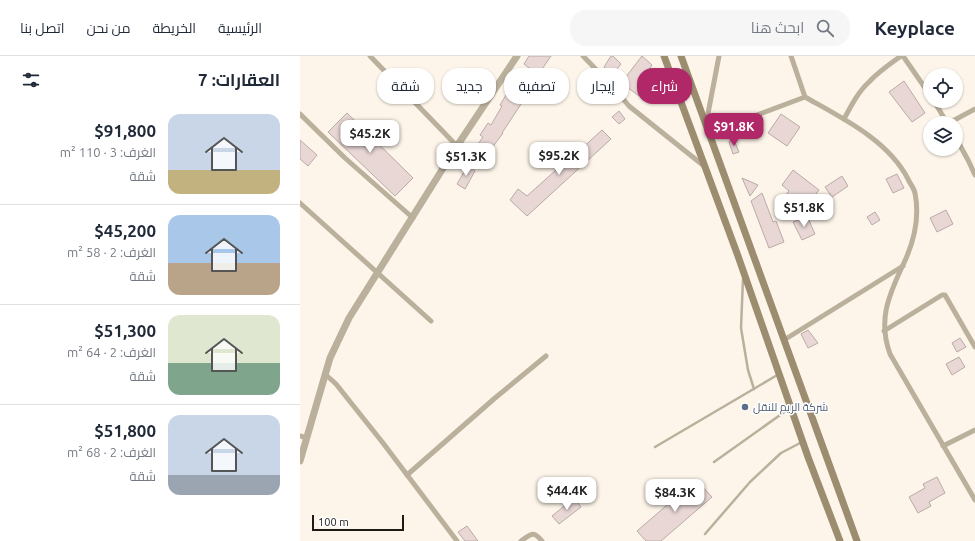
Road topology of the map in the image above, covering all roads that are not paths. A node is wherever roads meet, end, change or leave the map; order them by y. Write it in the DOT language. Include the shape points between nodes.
graph roads {
  1 [pos="370,56"];
  2 [pos="517,56"];
  3 [pos="583,56"];
  4 [pos="664,56"];
  5 [pos="681,56"];
  6 [pos="719,56"];
  7 [pos="791,56"];
  8 [pos="902,56"];
  9 [pos="923,85"];
  10 [pos="805,97"];
  11 [pos="975,109"];
  12 [pos="300,114"];
  13 [pos="962,116"];
  14 [pos="844,119"];
  15 [pos="706,125"];
  16 [pos="709,133"];
  17 [pos="457,146"];
  18 [pos="963,151"];
  19 [pos="704,166"];
  20 [pos="975,175"];
  21 [pos="300,203"];
  22 [pos="413,218"];
  23 [pos="751,252"];
  24 [pos="738,256"];
  25 [pos="903,266"];
  26 [pos="377,272"];
  27 [pos="744,274"];
  28 [pos="432,321"];
  29 [pos="884,331"];
  30 [pos="784,340"];
  31 [pos="975,347"];
  32 [pos="546,356"];
  33 [pos="325,374"];
  34 [pos="779,374"];
  35 [pos="754,389"];
  36 [pos="791,408"];
  37 [pos="975,430"];
  38 [pos="303,437"];
  39 [pos="803,441"];
  40 [pos="943,446"];
  41 [pos="655,447"];
  42 [pos="300,461"];
  43 [pos="714,462"];
  44 [pos="407,475"];
  45 [pos="975,500"];
  46 [pos="705,534"];
  47 [pos="457,541"];
  48 [pos="521,541"];
  49 [pos="542,541"];
  50 [pos="840,541"];
  51 [pos="857,541"];
  1 -- 17 [label="street"];
  2 -- 17 [label="street"];
  3 -- 19 [label="street" via="629,106"];
  4 -- 19 [label="main road"];
  5 -- 15 [label="main road"];
  6 -- 15 [label="street"];
  7 -- 10 [label="street"];
  8 -- 9 [label="street"];
  8 -- 14 [label="street" via="868,82"];
  10 -- 14 [label="street"];
  10 -- 16 [label="street"];
  11 -- 13 [label="street"];
  12 -- 22 [label="street"];
  14 -- 25 [label="street" via="859,128 902,167 914,192 917,213 910,250"];
  15 -- 16 [label="main road"];
  16 -- 23 [label="main road"];
  17 -- 22 [label="street"];
  18 -- 20 [label="street"];
  19 -- 24 [label="main road"];
  21 -- 26 [label="street"];
  22 -- 26 [label="street"];
  23 -- 24 [label="main road"];
  23 -- 30 [label="main road"];
  24 -- 27 [label="main road"];
  25 -- 29 [label="street" via="891,290 885,313"];
  25 -- 30 [label="street"];
  26 -- 28 [label="street"];
  26 -- 33 [label="street" via="349,318"];
  27 -- 34 [label="main road"];
  27 -- 35 [label="lane" via="741,328"];
  29 -- 31 [label="street" via="945,295"];
  29 -- 40 [label="street" via="890,354"];
  30 -- 51 [label="main road"];
  32 -- 44 [label="street"];
  33 -- 38 [label="street"];
  33 -- 44 [label="street"];
  34 -- 35 [label="lane"];
  34 -- 36 [label="main road"];
  35 -- 41 [label="lane"];
  36 -- 39 [label="main road"];
  36 -- 43 [label="lane"];
  37 -- 40 [label="street"];
  38 -- 42 [label="street"];
  39 -- 46 [label="lane" via="781,453 750,482"];
  39 -- 50 [label="main road"];
  40 -- 45 [label="street"];
  44 -- 47 [label="street"];
  48 -- 49 [label="street" via="534,533"];
}
